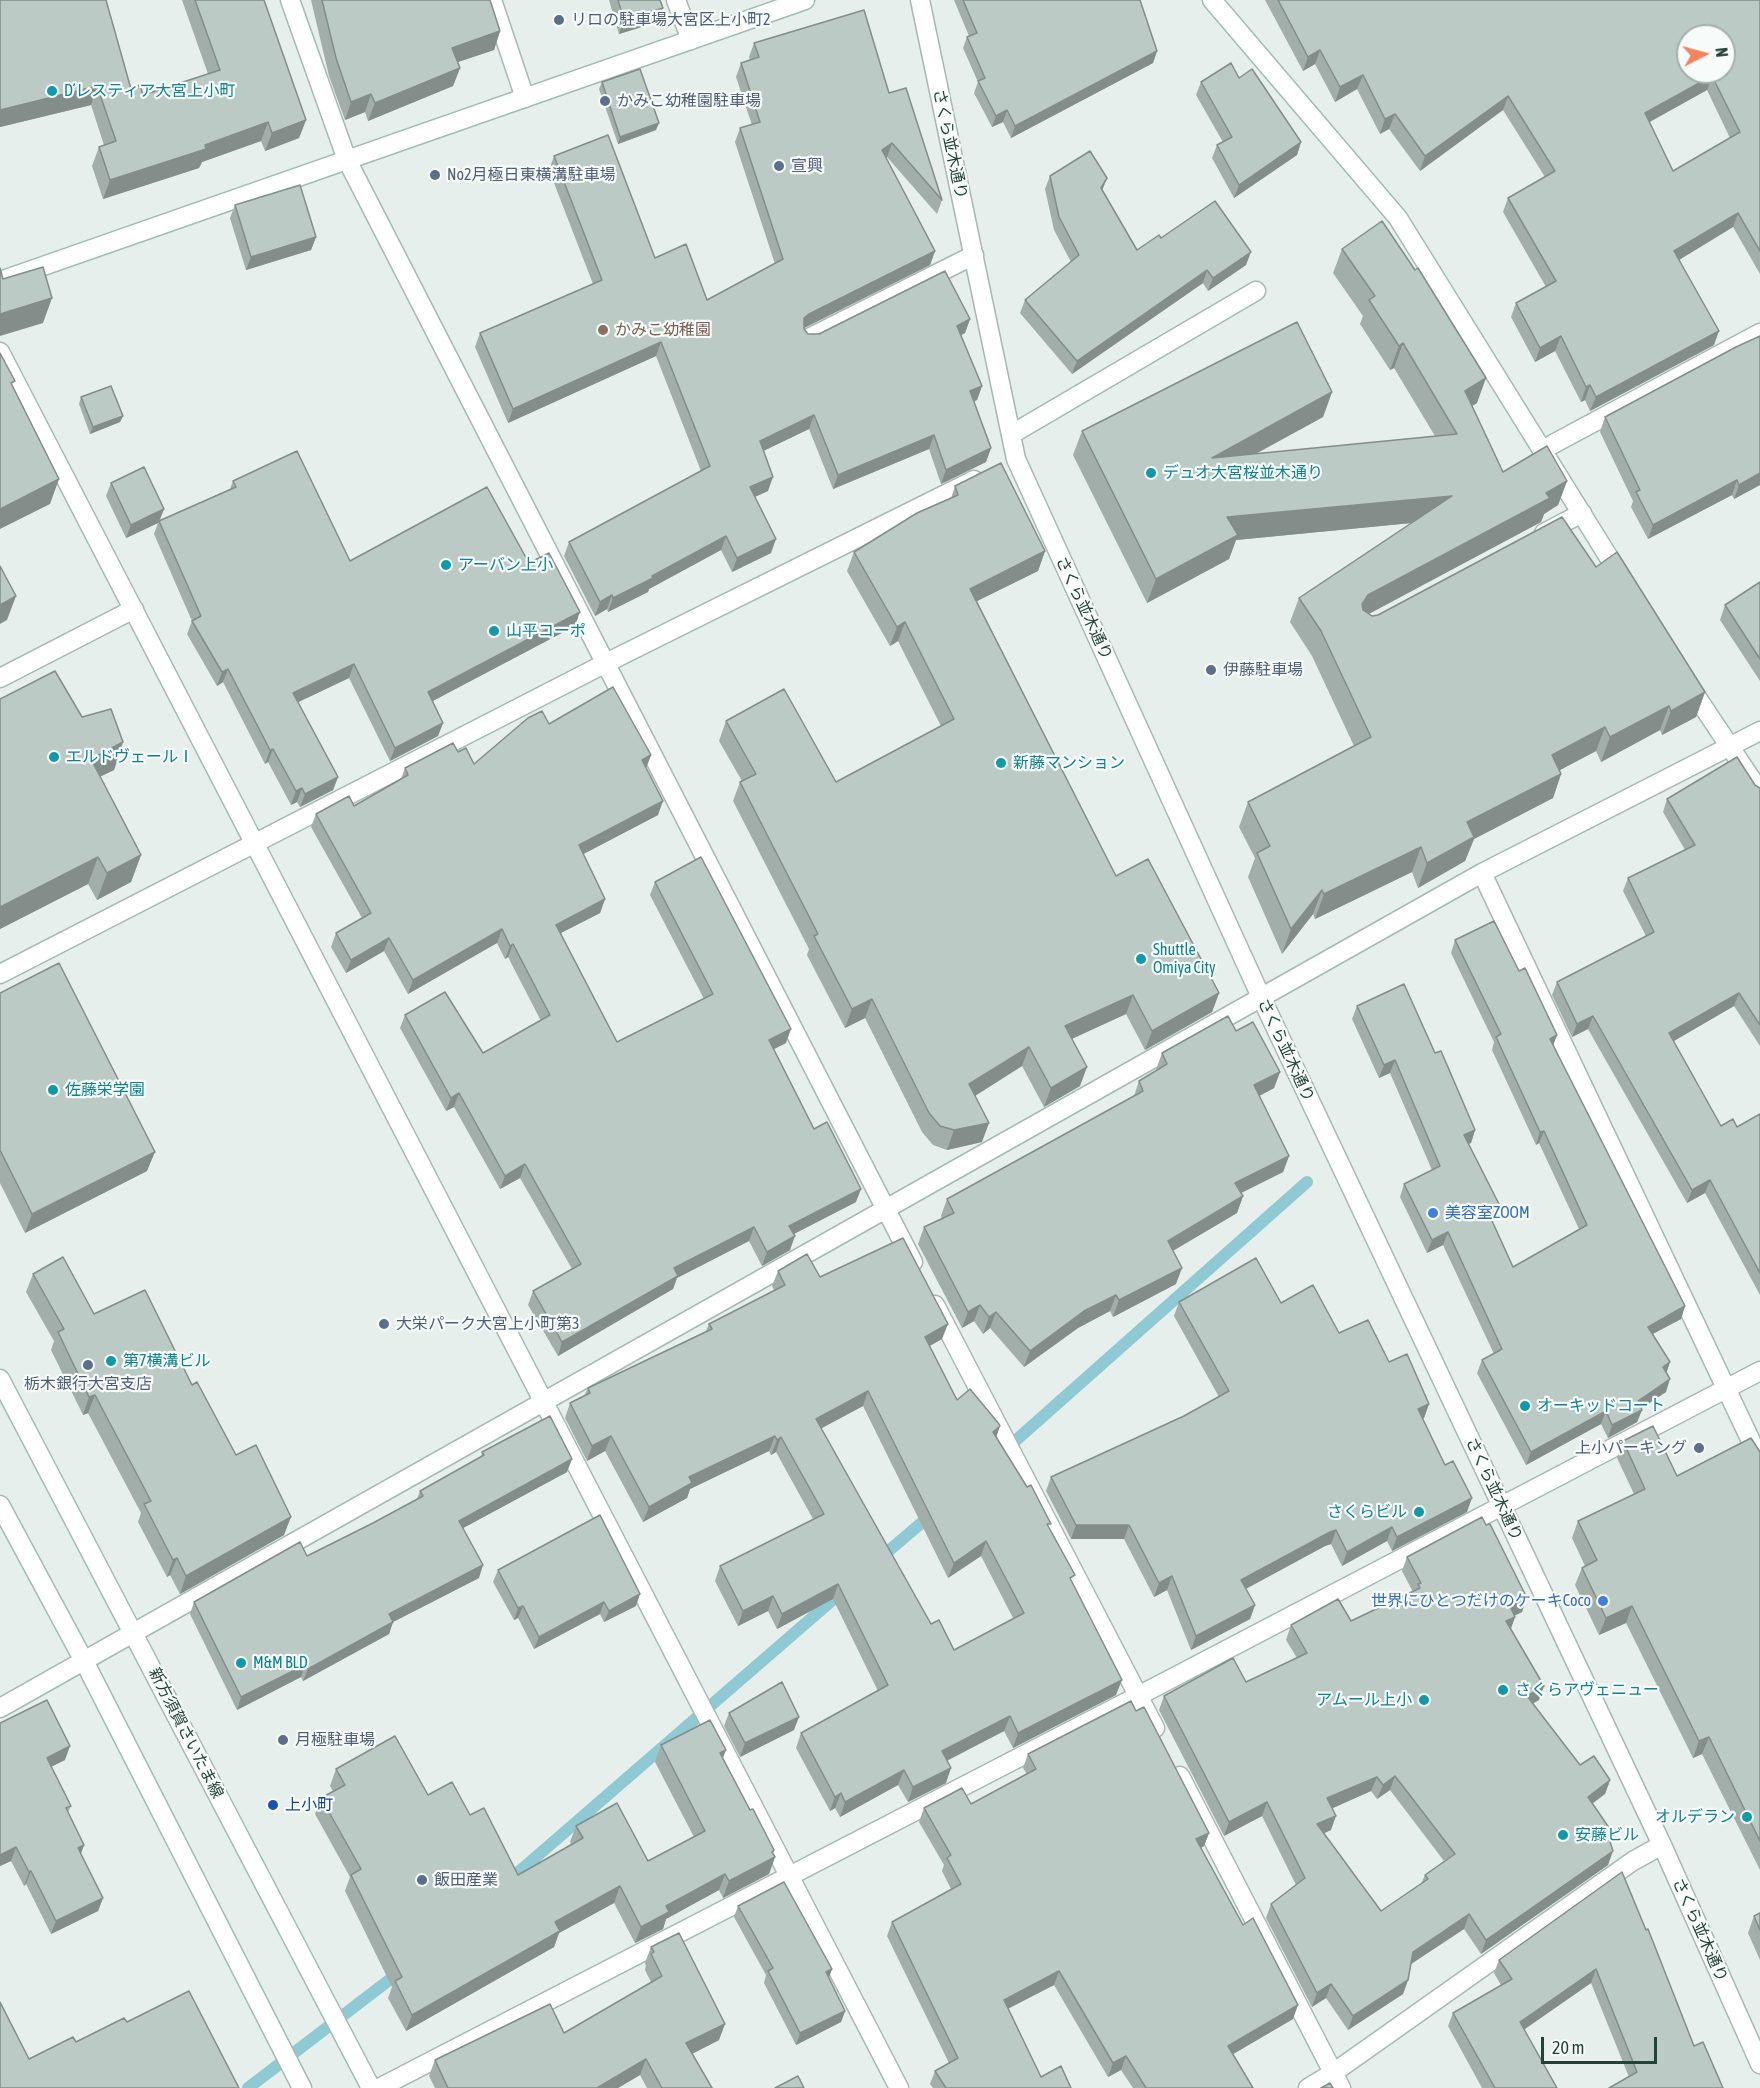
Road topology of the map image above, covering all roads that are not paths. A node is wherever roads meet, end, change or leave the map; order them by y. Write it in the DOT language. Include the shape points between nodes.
graph roads {
  1 [pos="290,0"];
  2 [pos="492,0"];
  3 [pos="676,0"];
  4 [pos="805,0"];
  5 [pos="920,0"];
  6 [pos="1212,0"];
  7 [pos="691,40"];
  8 [pos="525,98"];
  9 [pos="347,160"];
  10 [pos="974,255"];
  11 [pos="0,281"];
  12 [pos="1256,291"];
  13 [pos="1760,333"];
  14 [pos="809,338"];
  15 [pos="0,352"];
  16 [pos="1012,434"];
  17 [pos="1542,450"];
  18 [pos="1005,465"];
  19 [pos="1582,513"];
  20 [pos="1530,541"];
  21 [pos="1630,590"];
  22 [pos="134,609"];
  23 [pos="606,663"];
  24 [pos="1678,668"];
  25 [pos="0,678"];
  26 [pos="1760,731"];
  27 [pos="1729,746"];
  28 [pos="1760,792"];
  29 [pos="256,843"];
  30 [pos="1482,873"];
  31 [pos="0,975"];
  32 [pos="1261,997"];
  33 [pos="885,1208"];
  34 [pos="1760,1371"];
  35 [pos="0,1379"];
  36 [pos="1727,1389"];
  37 [pos="546,1402"];
  38 [pos="1760,1460"];
  39 [pos="0,1505"];
  40 [pos="1502,1506"];
  41 [pos="134,1633"];
  42 [pos="84,1661"];
  43 [pos="1138,1696"];
  44 [pos="0,1708"];
  45 [pos="1662,1845"];
  46 [pos="788,1876"];
  47 [pos="1760,2064"];
  48 [pos="1337,2081"];
  49 [pos="302,2088"];
  50 [pos="371,2088"];
  51 [pos="379,2088"];
  52 [pos="899,2088"];
  53 [pos="1308,2088"];
  1 -- 9 [label="street"];
  2 -- 8 [label="street"];
  3 -- 7 [label="street"];
  4 -- 7 [label="street"];
  5 -- 10 [label="street, さくら並木通り"];
  6 -- 17 [label="street" via="1398,218"];
  7 -- 8 [label="street"];
  8 -- 9 [label="street"];
  9 -- 11 [label="street"];
  9 -- 23 [label="street"];
  10 -- 14 [label="street"];
  10 -- 16 [label="street, さくら並木通り"];
  12 -- 16 [label="street"];
  13 -- 17 [label="street"];
  15 -- 22 [label="street"];
  16 -- 18 [label="street, さくら並木通り"];
  17 -- 19 [label="street"];
  18 -- 23 [label="street"];
  18 -- 32 [label="street, さくら並木通り"];
  19 -- 20 [label="street"];
  19 -- 21 [label="street"];
  22 -- 25 [label="street"];
  22 -- 29 [label="street"];
  23 -- 29 [label="street"];
  23 -- 33 [label="street"];
  24 -- 27 [label="street"];
  26 -- 27 [label="street"];
  27 -- 28 [label="street"];
  27 -- 30 [label="street"];
  29 -- 31 [label="street"];
  29 -- 37 [label="street"];
  30 -- 32 [label="street"];
  30 -- 36 [label="street"];
  32 -- 33 [label="street"];
  32 -- 40 [label="street, さくら並木通り"];
  33 -- 37 [label="street"];
  33 -- 43 [label="street"];
  34 -- 36 [label="street"];
  35 -- 41 [label="street, 新方須賀さいたま線"];
  36 -- 38 [label="street"];
  36 -- 40 [label="street"];
  37 -- 41 [label="street"];
  37 -- 46 [label="street"];
  39 -- 42 [label="street"];
  40 -- 43 [label="street"];
  40 -- 45 [label="street, さくら並木通り"];
  41 -- 42 [label="street"];
  41 -- 50 [label="street, 新方須賀さいたま線"];
  42 -- 44 [label="street"];
  42 -- 49 [label="street"];
  43 -- 46 [label="street"];
  43 -- 48 [label="street"];
  45 -- 47 [label="street, さくら並木通り"];
  45 -- 48 [label="street" via="1623,1868"];
  46 -- 51 [label="street"];
  46 -- 52 [label="street"];
  48 -- 53 [label="street"];
}
